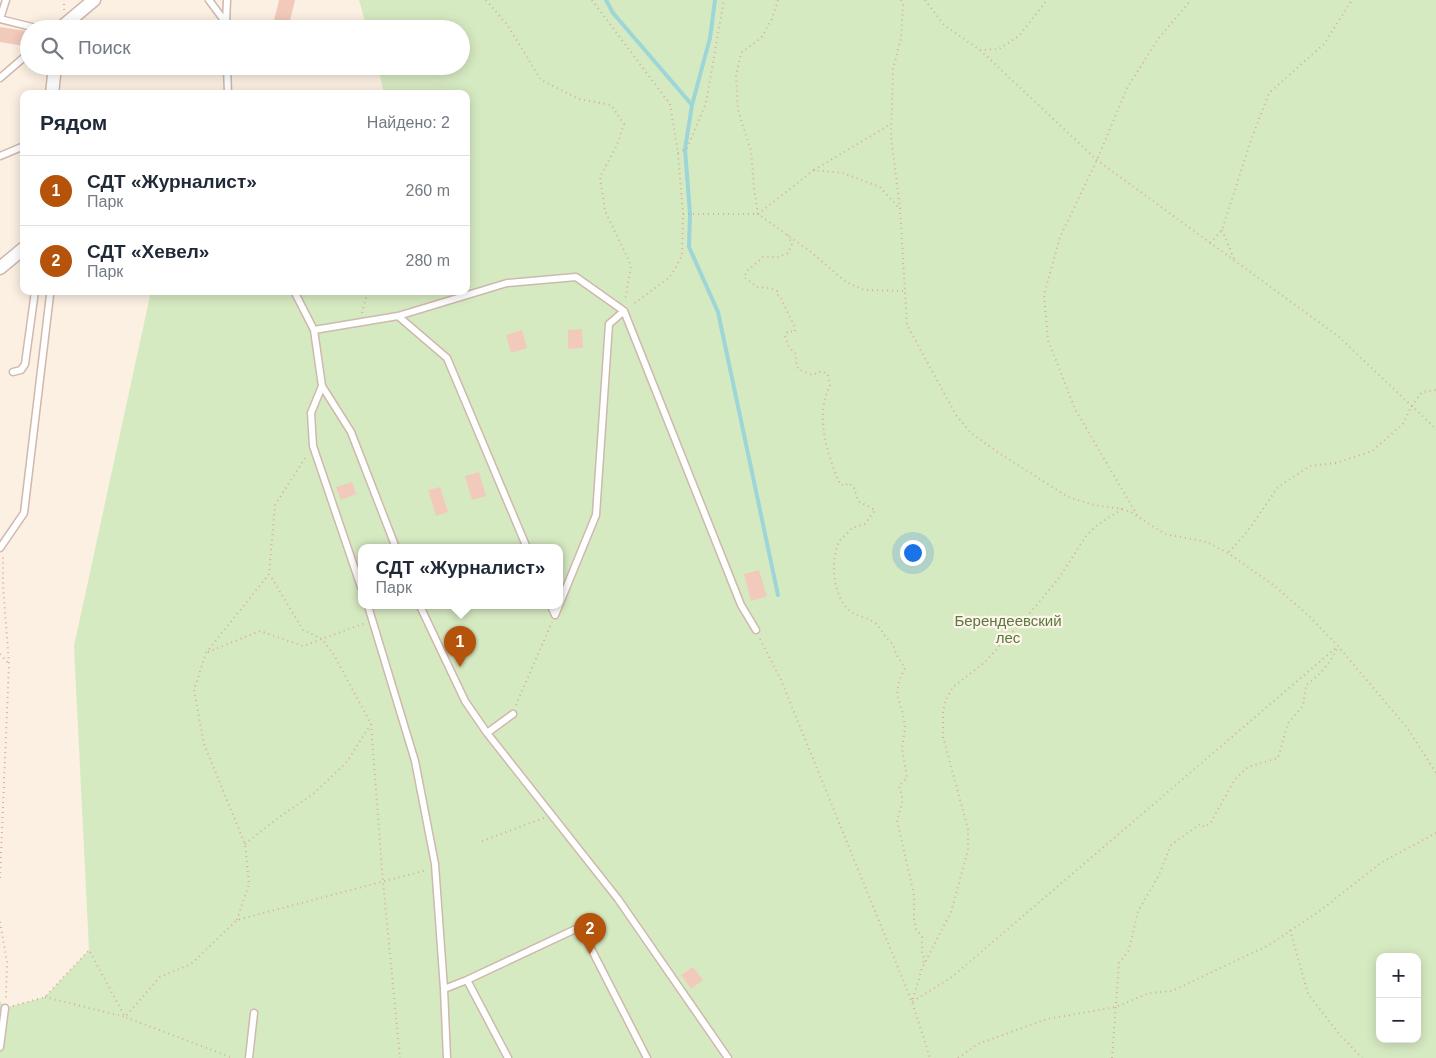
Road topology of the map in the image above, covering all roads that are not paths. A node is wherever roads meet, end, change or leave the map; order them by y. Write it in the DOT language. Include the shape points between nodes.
graph roads {
  1 [pos="6,0"];
  2 [pos="94,0"];
  3 [pos="209,0"];
  4 [pos="227,0"];
  5 [pos="0,19"];
  6 [pos="70,20"];
  7 [pos="222,20"];
  8 [pos="226,20"];
  9 [pos="20,24"];
  10 [pos="20,61"];
  11 [pos="54,75"];
  12 [pos="227,75"];
  13 [pos="0,78"];
  14 [pos="52,90"];
  15 [pos="228,90"];
  16 [pos="20,148"];
  17 [pos="0,156"];
  18 [pos="20,251"];
  19 [pos="2,264"];
  20 [pos="34,295"];
  21 [pos="50,295"];
  22 [pos="296,295"];
  23 [pos="469,295"];
  24 [pos="470,295"];
  25 [pos="624,311"];
  26 [pos="398,316"];
  27 [pos="314,330"];
  28 [pos="13,372"];
  29 [pos="322,386"];
  30 [pos="394,544"];
  31 [pos="525,544"];
  32 [pos="2,546"];
  33 [pos="358,578"];
  34 [pos="563,595"];
  35 [pos="369,609"];
  36 [pos="421,609"];
  37 [pos="552,609"];
  38 [pos="557,609"];
  39 [pos="756,630"];
  40 [pos="513,714"];
  41 [pos="487,734"];
  42 [pos="467,980"];
  43 [pos="444,989"];
  44 [pos="5,1008"];
  45 [pos="254,1013"];
  46 [pos="0,1048"];
  47 [pos="249,1058"];
  48 [pos="447,1058"];
  49 [pos="508,1058"];
  50 [pos="648,1058"];
  51 [pos="728,1058"];
  1 -- 5 [label="lane"];
  2 -- 6 [label="street"];
  3 -- 7 [label="lane"];
  4 -- 8 [label="lane"];
  5 -- 9 [label="lane"];
  10 -- 13 [label="lane"];
  11 -- 14 [label="street"];
  12 -- 15 [label="lane"];
  16 -- 17 [label="lane"];
  18 -- 19 [label="street"];
  20 -- 28 [label="lane" via="25,364 21,370"];
  21 -- 32 [label="lane" via="24,513"];
  22 -- 27 [label="lane"];
  23 -- 26 [label="lane"];
  24 -- 25 [label="lane" via="506,284 576,277"];
  25 -- 34 [label="lane" via="609,324 596,515"];
  25 -- 39 [label="lane" via="742,605"];
  26 -- 27 [label="lane"];
  26 -- 31 [label="lane" via="446,358"];
  27 -- 29 [label="lane"];
  29 -- 30 [label="lane" via="351,432"];
  29 -- 33 [label="lane" via="311,413 313,446"];
  35 -- 43 [label="lane" via="415,761 435,864"];
  36 -- 41 [label="lane" via="465,701"];
  37 -- 38 [label="lane" via="555,615"];
  40 -- 41 [label="lane"];
  41 -- 51 [label="lane" via="618,899"];
  42 -- 43 [label="lane"];
  42 -- 49 [label="lane"];
  42 -- 50 [label="lane" via="580,927"];
  43 -- 48 [label="lane"];
  44 -- 46 [label="lane"];
  45 -- 47 [label="lane"];
}
